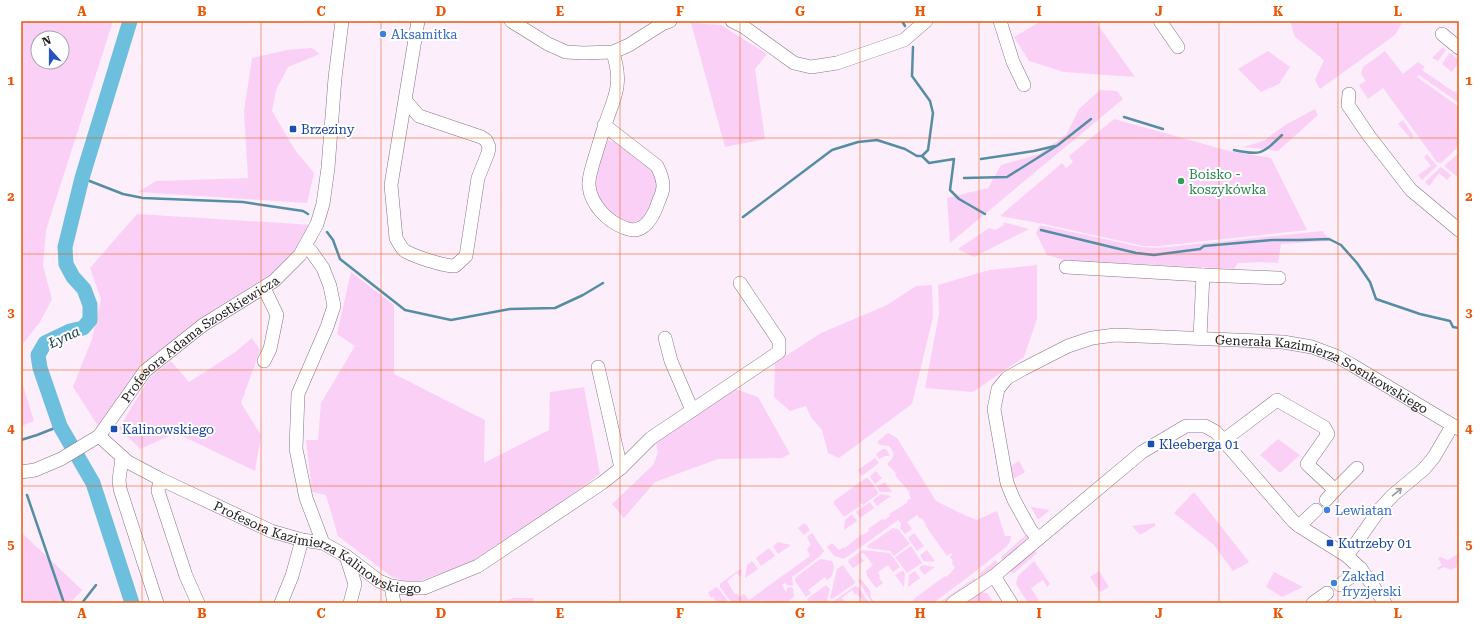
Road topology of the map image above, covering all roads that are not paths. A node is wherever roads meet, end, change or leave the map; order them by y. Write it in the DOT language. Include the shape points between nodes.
graph roads {
  1 [pos="342,21"];
  2 [pos="418,21"];
  3 [pos="511,21"];
  4 [pos="670,21"];
  5 [pos="732,21"];
  6 [pos="926,21"];
  7 [pos="1000,21"];
  8 [pos="1160,21"];
  9 [pos="1442,34"];
  10 [pos="1178,47"];
  11 [pos="1459,48"];
  12 [pos="613,52"];
  13 [pos="1024,85"];
  14 [pos="1349,94"];
  15 [pos="405,100"];
  16 [pos="604,125"];
  17 [pos="1459,230"];
  18 [pos="305,247"];
  19 [pos="1066,267"];
  20 [pos="1203,275"];
  21 [pos="1279,278"];
  22 [pos="740,284"];
  23 [pos="264,288"];
  24 [pos="1200,337"];
  25 [pos="665,338"];
  26 [pos="264,361"];
  27 [pos="598,368"];
  28 [pos="692,410"];
  29 [pos="1456,427"];
  30 [pos="94,440"];
  31 [pos="1224,440"];
  32 [pos="122,458"];
  33 [pos="621,468"];
  34 [pos="1357,468"];
  35 [pos="21,472"];
  36 [pos="160,480"];
  37 [pos="1335,490"];
  38 [pos="1326,500"];
  39 [pos="1316,510"];
  40 [pos="1299,526"];
  41 [pos="1038,539"];
  42 [pos="302,540"];
  43 [pos="323,543"];
  44 [pos="346,556"];
  45 [pos="1347,556"];
  46 [pos="1361,569"];
  47 [pos="994,576"];
  48 [pos="1340,585"];
  49 [pos="391,586"];
  50 [pos="1327,593"];
  51 [pos="157,603"];
  52 [pos="198,603"];
  53 [pos="281,603"];
  54 [pos="350,603"];
  55 [pos="394,603"];
  56 [pos="952,603"];
  57 [pos="1011,603"];
  58 [pos="1313,603"];
  59 [pos="1385,603"];
  1 -- 18 [label="street, Profesora Adama Szostkiewicza" via="323,204 317,224"];
  2 -- 15 [label="street"];
  3 -- 12 [label="street" via="566,52"];
  4 -- 12 [label="street"];
  5 -- 6 [label="street" via="794,63 811,67 837,63 904,40"];
  7 -- 13 [label="street" via="1013,62"];
  8 -- 10 [label="street"];
  9 -- 11 [label="street"];
  12 -- 16 [label="street" via="618,74 617,88"];
  14 -- 17 [label="street" via="1348,105 1396,172 1411,190"];
  15 -- 15 [label="street" via="419,116 481,137 486,140 489,147 478,178 466,256 455,266 444,266 405,251 396,238 391,185"];
  16 -- 16 [label="street" via="657,166 661,175 664,187 657,208 642,229 629,230 617,226 594,203 589,186"];
  18 -- 23 [label="street, Profesora Adama Szostkiewicza" via="285,271"];
  18 -- 43 [label="street" via="323,268 334,306 298,394 296,449 306,498"];
  19 -- 20 [label="street"];
  20 -- 21 [label="street"];
  20 -- 24 [label="street, Generała Kazimierza Sosnkowskiego"];
  22 -- 28 [label="street, Profesora Kazimierza Kalinowskiego" via="779,341 779,352"];
  23 -- 26 [label="street" via="277,315 270,349"];
  23 -- 30 [label="street, Profesora Adama Szostkiewicza" via="203,325 145,372"];
  24 -- 29 [label="street, Generała Kazimierza Sosnkowskiego" via="1283,342 1312,347 1336,356"];
  24 -- 41 [label="street, Generała Kazimierza Sosnkowskiego" via="1115,335 1092,338 1068,346 1023,369 1007,378 998,389 994,409 1007,483 1030,529"];
  25 -- 28 [label="street" via="671,360"];
  27 -- 33 [label="street"];
  28 -- 33 [label="street, Profesora Kazimierza Kalinowskiego" via="651,438"];
  45 -- 29 [label="street, one-way" via="1380,509 1424,469"];
  30 -- 32 [label="street, Profesora Kazimierza Kalinowskiego"];
  30 -- 35 [label="street" via="35,470"];
  31 -- 37 [label="street" via="1277,400 1324,427 1328,434 1307,464"];
  31 -- 40 [label="street" via="1285,513"];
  31 -- 41 [label="street" via="1205,426 1186,426 1142,452"];
  32 -- 36 [label="street, Profesora Kazimierza Kalinowskiego"];
  32 -- 51 [label="street" via="120,489"];
  33 -- 49 [label="street, Profesora Kazimierza Kalinowskiego" via="478,566 424,588"];
  34 -- 37 [label="street"];
  36 -- 42 [label="street, Profesora Kazimierza Kalinowskiego" via="271,531"];
  36 -- 52 [label="street" via="160,498 186,576"];
  37 -- 38 [label="street"];
  39 -- 40 [label="street"];
  40 -- 45 [label="street"];
  41 -- 47 [label="street"];
  42 -- 43 [label="street, Profesora Kazimierza Kalinowskiego"];
  42 -- 53 [label="street"];
  43 -- 44 [label="street, Profesora Kazimierza Kalinowskiego"];
  44 -- 49 [label="street, Profesora Kazimierza Kalinowskiego" via="379,581"];
  44 -- 54 [label="street" via="355,584"];
  45 -- 46 [label="street"];
  46 -- 48 [label="street"];
  46 -- 59 [label="street"];
  47 -- 56 [label="street"];
  47 -- 57 [label="street"];
  49 -- 55 [label="street"];
  50 -- 58 [label="street"];
}
